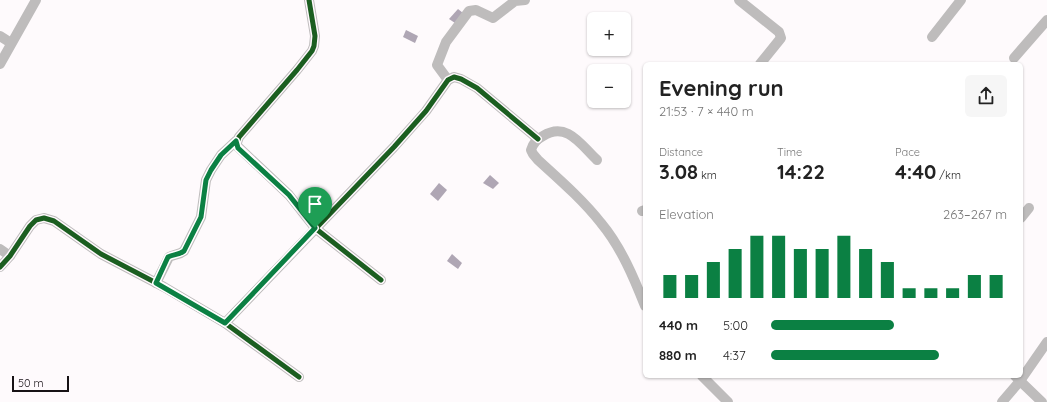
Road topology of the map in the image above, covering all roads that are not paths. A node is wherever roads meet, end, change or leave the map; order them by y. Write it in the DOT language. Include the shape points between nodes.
graph roads {
  1 [pos="36,0"];
  2 [pos="309,0"];
  3 [pos="526,0"];
  4 [pos="739,0"];
  5 [pos="961,0"];
  6 [pos="1047,20"];
  7 [pos="0,36"];
  8 [pos="932,37"];
  9 [pos="11,43"];
  10 [pos="1014,58"];
  11 [pos="762,62"];
  12 [pos="0,64"];
  13 [pos="448,80"];
  14 [pos="538,139"];
  15 [pos="236,141"];
  16 [pos="597,160"];
  17 [pos="1029,208"];
  18 [pos="1023,216"];
  19 [pos="315,228"];
  20 [pos="0,249"];
  21 [pos="10,256"];
  22 [pos="0,268"];
  23 [pos="381,280"];
  24 [pos="156,283"];
  25 [pos="643,300"];
  26 [pos="225,323"];
  27 [pos="1047,342"];
  28 [pos="1023,372"];
  29 [pos="300,377"];
  30 [pos="704,378"];
  31 [pos="1018,378"];
  32 [pos="726,401"];
  33 [pos="1002,402"];
  34 [pos="1042,402"];
  1 -- 9 [label="street"];
  2 -- 15 [label="street" via="315,36 312,51"];
  3 -- 13 [label="street" via="515,1 493,18 476,10 469,11 446,42 437,65"];
  4 -- 11 [label="street" via="779,32 777,45"];
  5 -- 8 [label="street"];
  6 -- 10 [label="street"];
  7 -- 9 [label="street"];
  9 -- 12 [label="street"];
  13 -- 14 [label="street" via="454,77 461,78 473,85"];
  13 -- 19 [label="street" via="421,117"];
  14 -- 16 [label="street" via="558,130 568,132"];
  14 -- 25 [label="street" via="532,146 533,154 602,223 637,284"];
  15 -- 19 [label="street" via="238,148 289,195"];
  15 -- 24 [label="street" via="221,155 206,180 201,217 184,251 168,257"];
  17 -- 18 [label="street"];
  19 -- 23 [label="street"];
  19 -- 26 [label="street"];
  20 -- 21 [label="street"];
  21 -- 22 [label="street"];
  21 -- 24 [label="street" via="30,226 36,220 44,218 54,221 101,254"];
  24 -- 26 [label="street"];
  26 -- 29 [label="street"];
  27 -- 28 [label="street"];
  30 -- 32 [label="street"];
  31 -- 33 [label="street"];
  31 -- 34 [label="street"];
}
